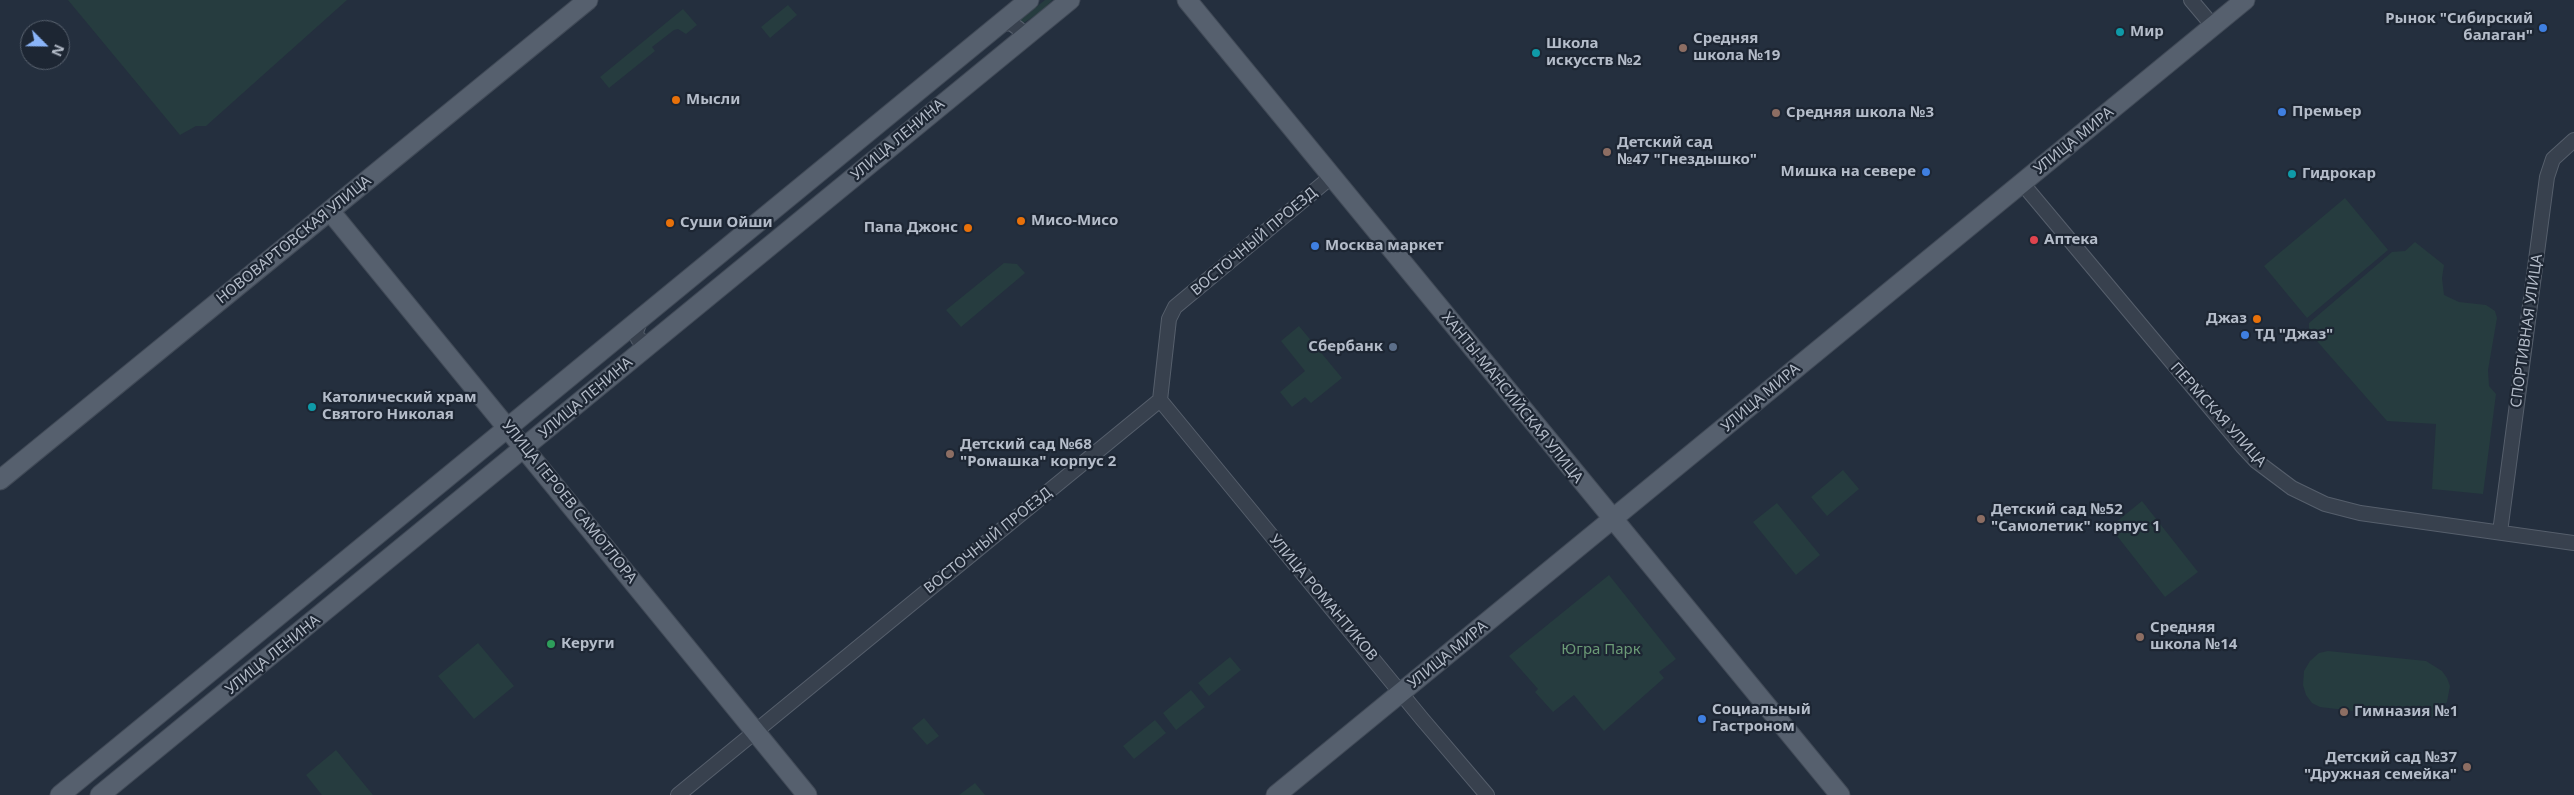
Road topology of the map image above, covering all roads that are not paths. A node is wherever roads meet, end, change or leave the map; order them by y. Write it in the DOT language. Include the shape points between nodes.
graph roads {
  1 [pos="588,0"];
  2 [pos="1029,0"];
  3 [pos="1070,0"];
  4 [pos="1187,0"];
  5 [pos="2191,0"];
  6 [pos="2245,0"];
  7 [pos="1001,24"];
  8 [pos="2213,26"];
  9 [pos="1019,43"];
  10 [pos="2574,140"];
  11 [pos="1331,178"];
  12 [pos="2022,183"];
  13 [pos="330,211"];
  14 [pos="640,320"];
  15 [pos="656,340"];
  16 [pos="1160,400"];
  17 [pos="509,428"];
  18 [pos="525,449"];
  19 [pos="0,480"];
  20 [pos="1613,521"];
  21 [pos="2500,532"];
  22 [pos="377,535"];
  23 [pos="2574,543"];
  24 [pos="393,556"];
  25 [pos="1401,693"];
  26 [pos="756,732"];
  27 [pos="60,795"];
  28 [pos="100,795"];
  29 [pos="678,795"];
  30 [pos="807,795"];
  31 [pos="1276,795"];
  32 [pos="1487,795"];
  33 [pos="1840,795"];
  1 -- 13 [label="main road, НОВОВАРТОВСКАЯ УЛИЦА"];
  2 -- 7 [label="main road, УЛИЦА ЛЕНИНА"];
  3 -- 9 [label="main road, УЛИЦА ЛЕНИНА"];
  4 -- 11 [label="main road, ХАНТЫ-МАНСИЙСКАЯ УЛИЦА"];
  5 -- 8 [label="street"];
  6 -- 8 [label="main road, УЛИЦА МИРА"];
  7 -- 9 [label="street" via="1017,26 1021,32"];
  7 -- 14 [label="main road, УЛИЦА ЛЕНИНА"];
  8 -- 12 [label="main road, УЛИЦА МИРА"];
  9 -- 15 [label="main road, УЛИЦА ЛЕНИНА"];
  10 -- 21 [label="street, СПОРТИВНАЯ УЛИЦА" via="2553,159 2547,177"];
  11 -- 16 [label="street, ВОСТОЧНЫЙ ПРОЕЗД" via="1175,307 1168,319"];
  11 -- 20 [label="main road, ХАНТЫ-МАНСИЙСКАЯ УЛИЦА"];
  12 -- 20 [label="main road, УЛИЦА МИРА"];
  12 -- 21 [label="street, ПЕРМСКАЯ УЛИЦА" via="2243,447 2284,483 2326,504 2360,513"];
  13 -- 17 [label="main road, УЛИЦА ГЕРОЕВ САМОТЛОРА"];
  13 -- 19 [label="main road, НОВОВАРТОВСКАЯ УЛИЦА"];
  14 -- 15 [label="street" via="636,332 638,338 646,343"];
  14 -- 17 [label="main road, УЛИЦА ЛЕНИНА"];
  15 -- 18 [label="main road, УЛИЦА ЛЕНИНА"];
  16 -- 25 [label="street, УЛИЦА РОМАНТИКОВ"];
  16 -- 26 [label="street, ВОСТОЧНЫЙ ПРОЕЗД"];
  17 -- 18 [label="main road, УЛИЦА ГЕРОЕВ САМОТЛОРА"];
  17 -- 22 [label="main road, УЛИЦА ЛЕНИНА"];
  18 -- 24 [label="main road, УЛИЦА ЛЕНИНА"];
  18 -- 26 [label="main road, УЛИЦА ГЕРОЕВ САМОТЛОРА"];
  20 -- 25 [label="main road, УЛИЦА МИРА"];
  20 -- 33 [label="main road, ХАНТЫ-МАНСИЙСКАЯ УЛИЦА"];
  21 -- 23 [label="street, ПЕРМСКАЯ УЛИЦА"];
  22 -- 24 [label="street" via="393,541 396,548"];
  22 -- 27 [label="main road, УЛИЦА ЛЕНИНА"];
  24 -- 28 [label="main road, УЛИЦА ЛЕНИНА"];
  25 -- 31 [label="main road, УЛИЦА МИРА"];
  25 -- 32 [label="street, УЛИЦА РОМАНТИКОВ"];
  26 -- 29 [label="street, ВОСТОЧНЫЙ ПРОЕЗД"];
  26 -- 30 [label="main road, УЛИЦА ГЕРОЕВ САМОТЛОРА"];
}
